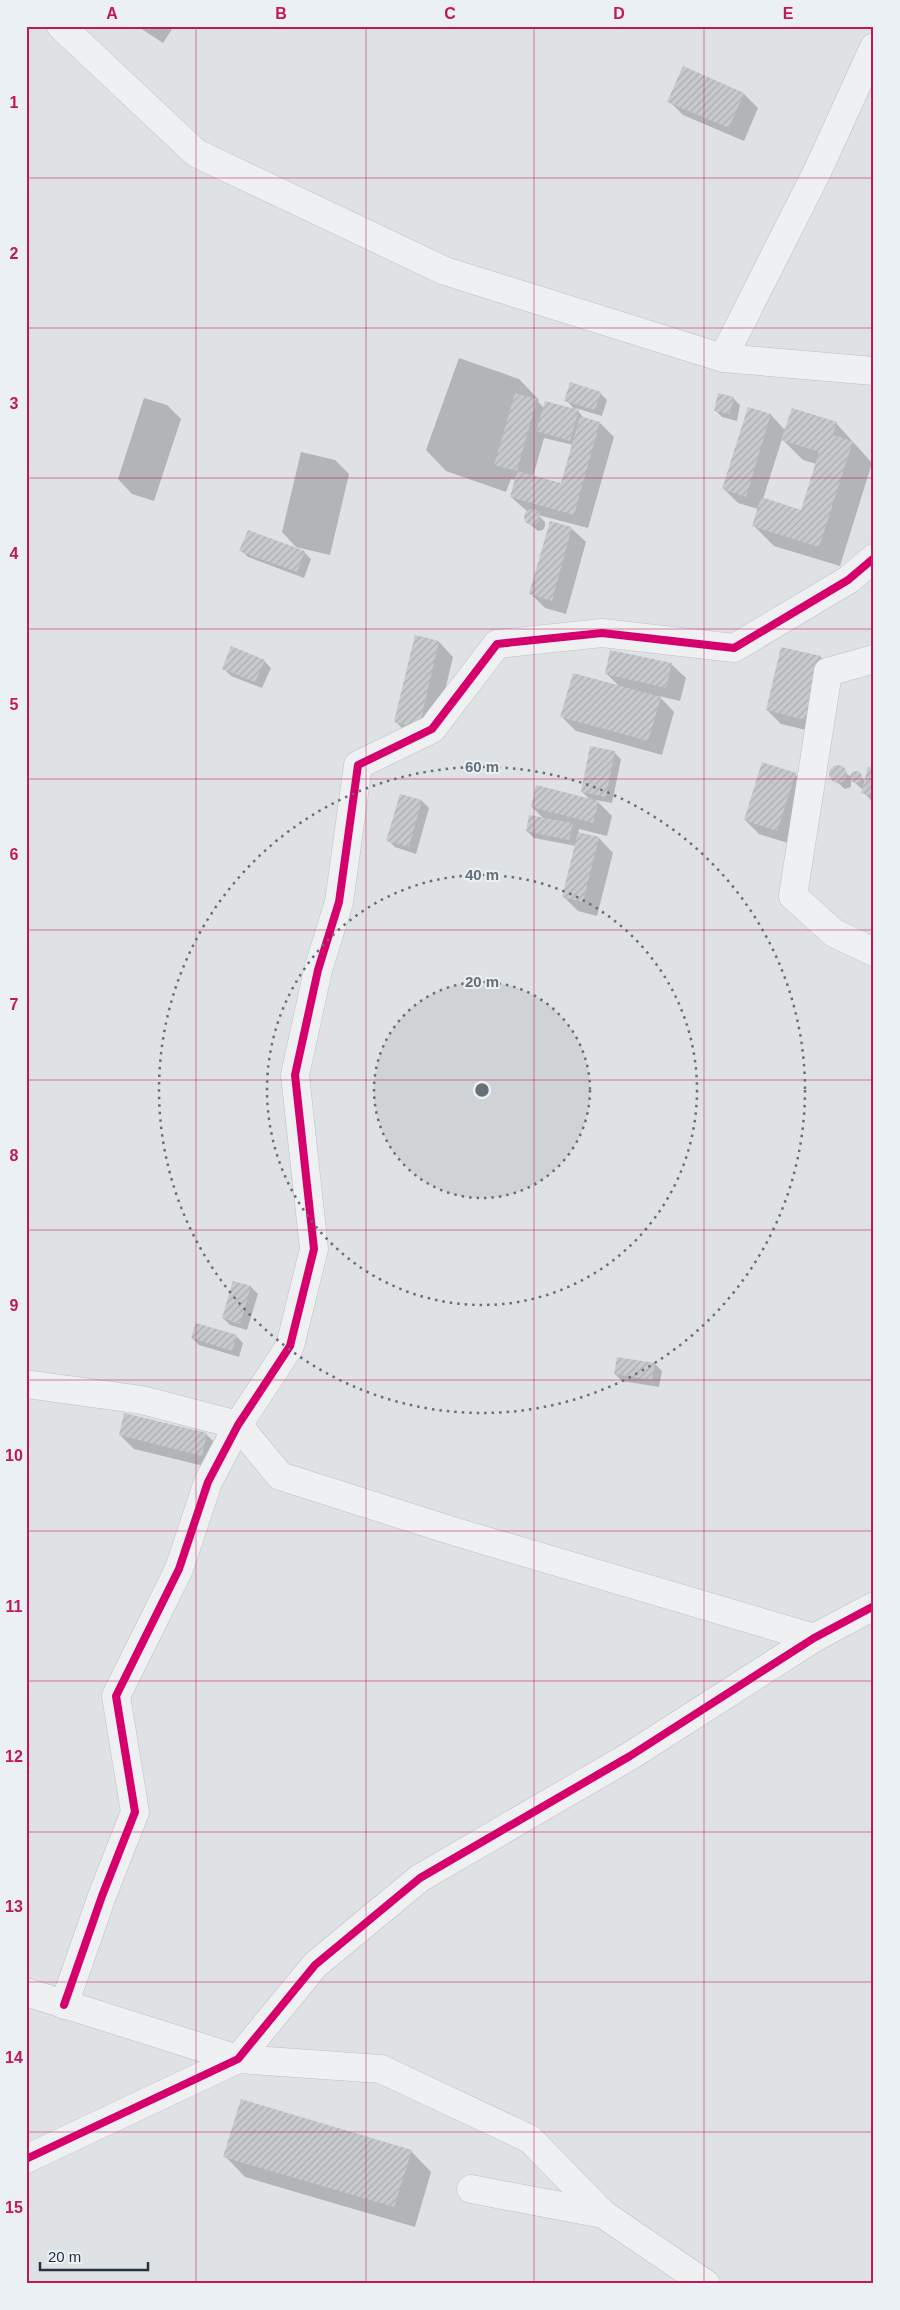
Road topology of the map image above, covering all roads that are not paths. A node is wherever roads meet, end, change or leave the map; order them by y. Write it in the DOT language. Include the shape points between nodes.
graph roads {
  1 [pos="61,26"];
  2 [pos="874,47"];
  3 [pos="723,358"];
  4 [pos="874,371"];
  5 [pos="874,558"];
  6 [pos="874,659"];
  7 [pos="874,952"];
  8 [pos="26,1384"];
  9 [pos="238,1425"];
  10 [pos="874,1606"];
  11 [pos="814,1638"];
  12 [pos="26,1992"];
  13 [pos="64,2005"];
  14 [pos="238,2059"];
  15 [pos="26,2159"];
  16 [pos="471,2189"];
  17 [pos="603,2214"];
  18 [pos="706,2284"];
  1 -- 3 [label="street" via="196,153 445,271"];
  2 -- 3 [label="street" via="818,170"];
  3 -- 4 [label="street"];
  5 -- 9 [label="street" via="848,580 734,648 602,634 498,644 432,729 358,764 340,902 318,970 295,1076 314,1249 290,1346"];
  6 -- 7 [label="street" via="828,672 793,896 834,932"];
  8 -- 9 [label="street" via="142,1400"];
  9 -- 11 [label="street" via="280,1476"];
  9 -- 13 [label="street" via="208,1482 179,1569 116,1696 135,1812"];
  10 -- 11 [label="street"];
  11 -- 14 [label="street" via="630,1756 420,1878 315,1965"];
  12 -- 13 [label="street"];
  13 -- 14 [label="street"];
  14 -- 15 [label="street"];
  14 -- 17 [label="street" via="382,2069 530,2139"];
  16 -- 17 [label="street"];
  17 -- 18 [label="street"];
}
